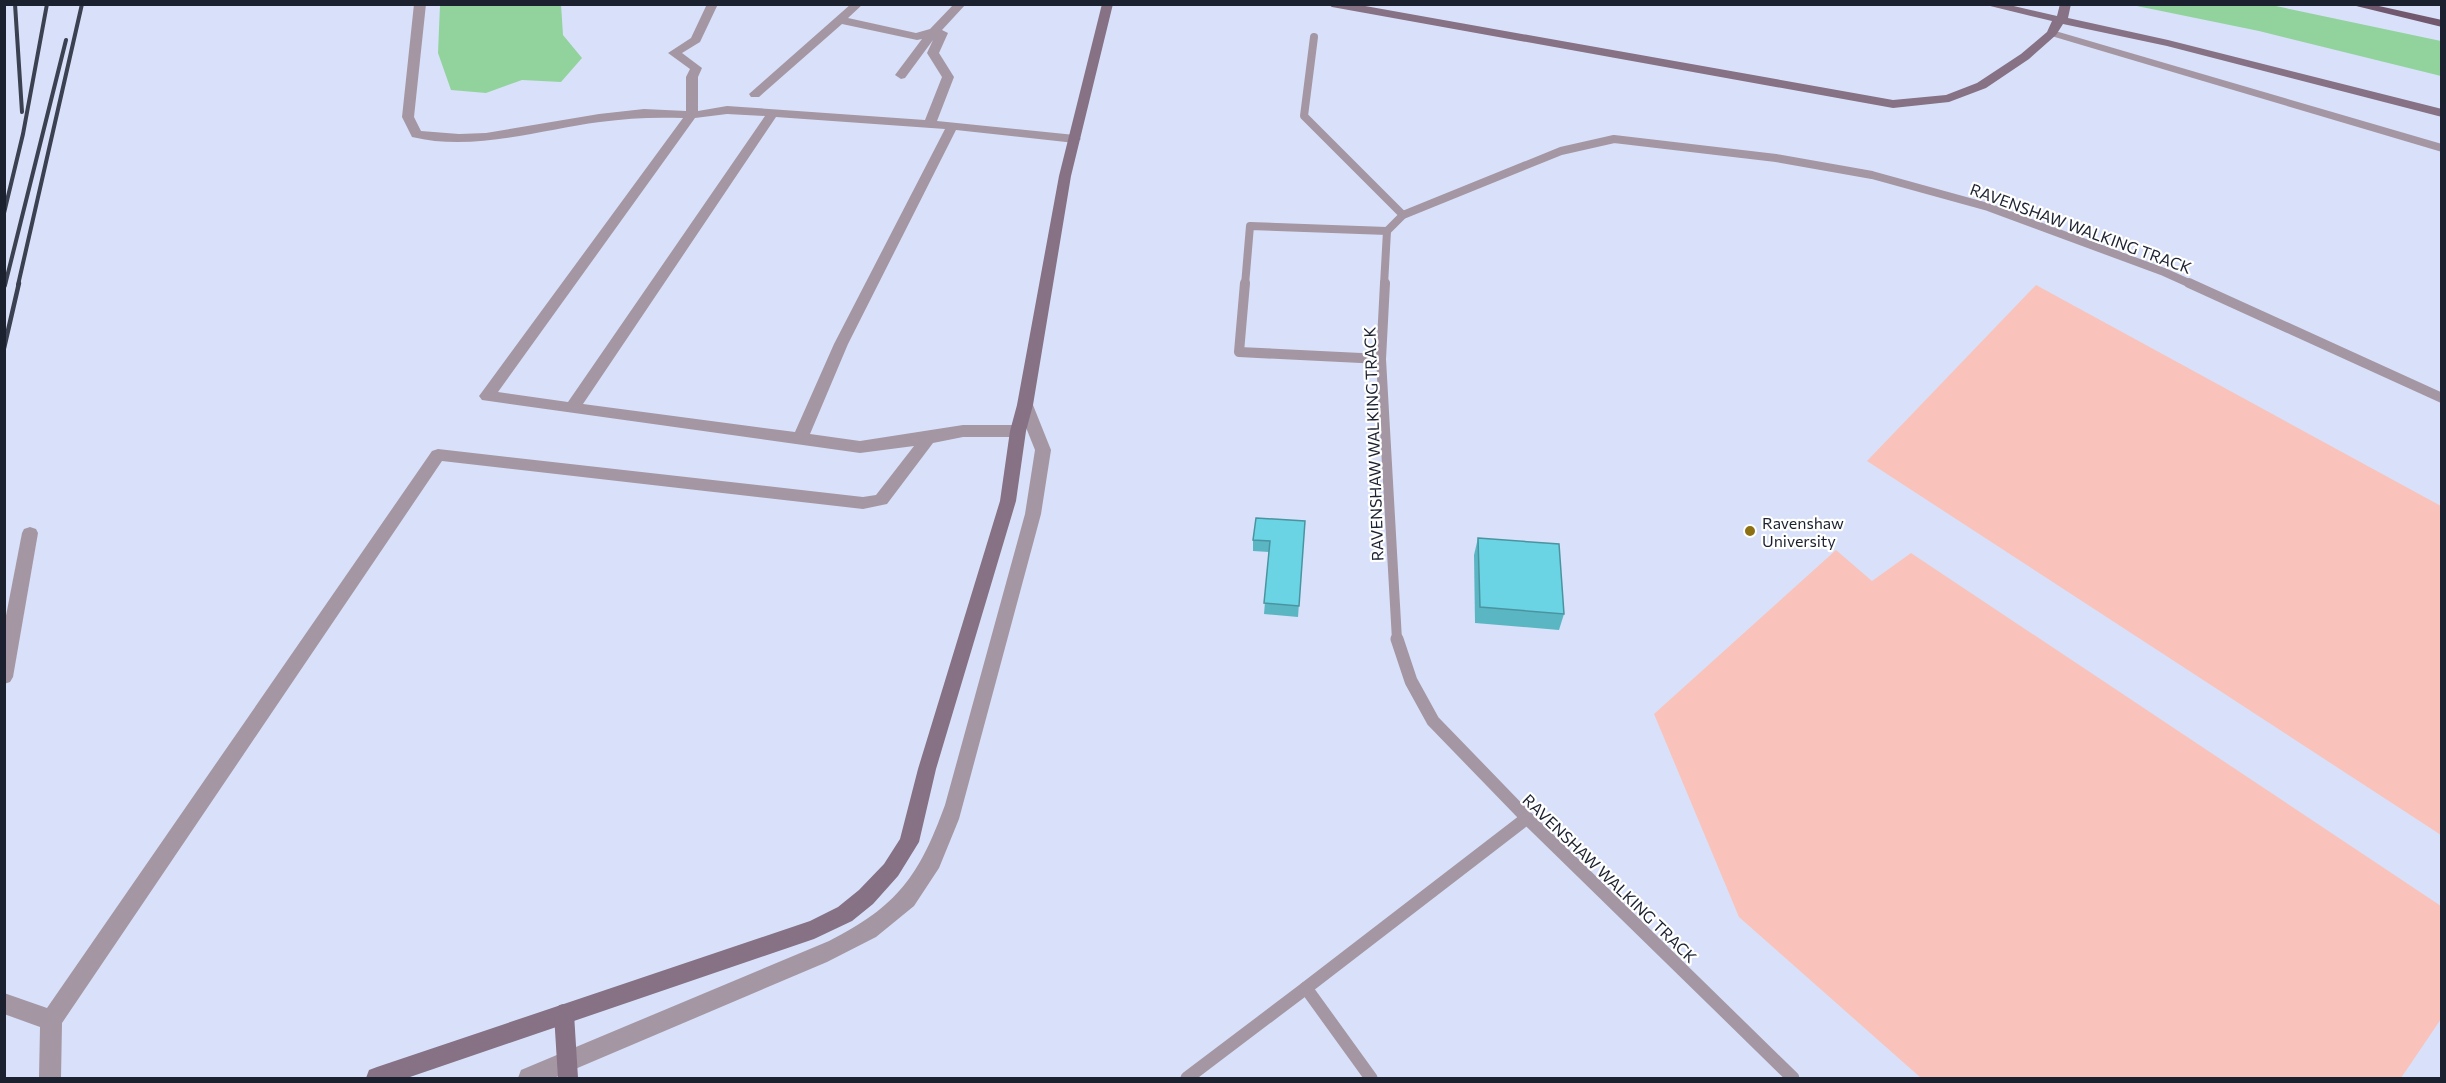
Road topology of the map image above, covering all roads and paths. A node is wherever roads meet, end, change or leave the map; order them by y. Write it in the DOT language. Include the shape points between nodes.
graph roads {
  1 [pos="420,4"];
  2 [pos="713,4"];
  3 [pos="858,4"];
  4 [pos="961,4"];
  5 [pos="1108,4"];
  6 [pos="1332,4"];
  7 [pos="1987,4"];
  8 [pos="2066,4"];
  9 [pos="2353,4"];
  10 [pos="2020,8"];
  11 [pos="840,20"];
  12 [pos="2442,24"];
  13 [pos="2056,26"];
  14 [pos="934,31"];
  15 [pos="1314,37"];
  16 [pos="901,75"];
  17 [pos="755,94"];
  18 [pos="773,113"];
  19 [pos="2442,113"];
  20 [pos="692,114"];
  21 [pos="930,124"];
  22 [pos="952,127"];
  23 [pos="2442,138"];
  24 [pos="1075,139"];
  25 [pos="2442,148"];
  26 [pos="1403,215"];
  27 [pos="1387,231"];
  28 [pos="1381,359"];
  29 [pos="2442,398"];
  30 [pos="1025,405"];
  31 [pos="572,408"];
  32 [pos="1018,431"];
  33 [pos="928,438"];
  34 [pos="800,439"];
  35 [pos="30,533"];
  36 [pos="4,677"];
  37 [pos="1527,818"];
  38 [pos="1306,988"];
  39 [pos="4,1003"];
  40 [pos="564,1014"];
  41 [pos="51,1020"];
  42 [pos="50,1078"];
  43 [pos="377,1078"];
  44 [pos="530,1078"];
  45 [pos="568,1078"];
  46 [pos="1187,1078"];
  47 [pos="1371,1078"];
  48 [pos="1794,1078"];
  1 -- 20 [label="street" via="408,117 416,134 486,137 599,118 644,113"];
  2 -- 20 [label="street" via="696,40 674,53 696,68 692,77"];
  3 -- 11 [label="street"];
  4 -- 14 [label="street"];
  5 -- 24 [label="main road"];
  6 -- 13 [label="main road" via="1893,104 1933,102 1974,90 2013,68"];
  7 -- 10 [label="main road"];
  8 -- 13 [label="main road"];
  9 -- 12 [label="main road"];
  10 -- 13 [label="main road"];
  11 -- 14 [label="street" via="917,37"];
  11 -- 17 [label="street"];
  13 -- 19 [label="main road" via="2179,46"];
  13 -- 23 [label="street"];
  13 -- 25 [label="street"];
  14 -- 16 [label="street"];
  14 -- 21 [label="street" via="942,33 933,53 948,77"];
  15 -- 26 [label="lane" via="1304,116"];
  18 -- 20 [label="street" via="727,110"];
  18 -- 21 [label="street"];
  18 -- 31 [label="street"];
  20 -- 31 [label="street" via="487,396"];
  21 -- 22 [label="street"];
  22 -- 24 [label="street"];
  22 -- 34 [label="street" via="841,344"];
  24 -- 30 [label="main road"];
  26 -- 27 [label="lane, RAVENSHAW WALKING TRACK"];
  26 -- 29 [label="lane, RAVENSHAW WALKING TRACK" via="1561,151 1614,139 1776,158 1872,175 1988,207 2164,272"];
  27 -- 28 [label="lane, RAVENSHAW WALKING TRACK"];
  27 -- 28 [label="lane" via="1250,226 1239,352"];
  28 -- 37 [label="lane, RAVENSHAW WALKING TRACK" via="1397,641 1411,681 1433,721"];
  30 -- 32 [label="main road"];
  30 -- 44 [label="street" via="1043,450 1033,514 955,805 939,849 918,886 895,911 843,945"];
  31 -- 34 [label="street"];
  32 -- 33 [label="street" via="963,431"];
  32 -- 40 [label="main road" via="1008,501 927,769 909,842 891,870 852,908 814,928"];
  33 -- 34 [label="street" via="860,447"];
  33 -- 41 [label="street" via="881,500 863,503 438,455"];
  35 -- 36 [label="street"];
  37 -- 38 [label="lane"];
  37 -- 48 [label="lane, RAVENSHAW WALKING TRACK"];
  38 -- 46 [label="lane"];
  38 -- 47 [label="lane"];
  39 -- 41 [label="street"];
  40 -- 43 [label="main road"];
  40 -- 45 [label="main road, bridge"];
  41 -- 42 [label="street"];
}
